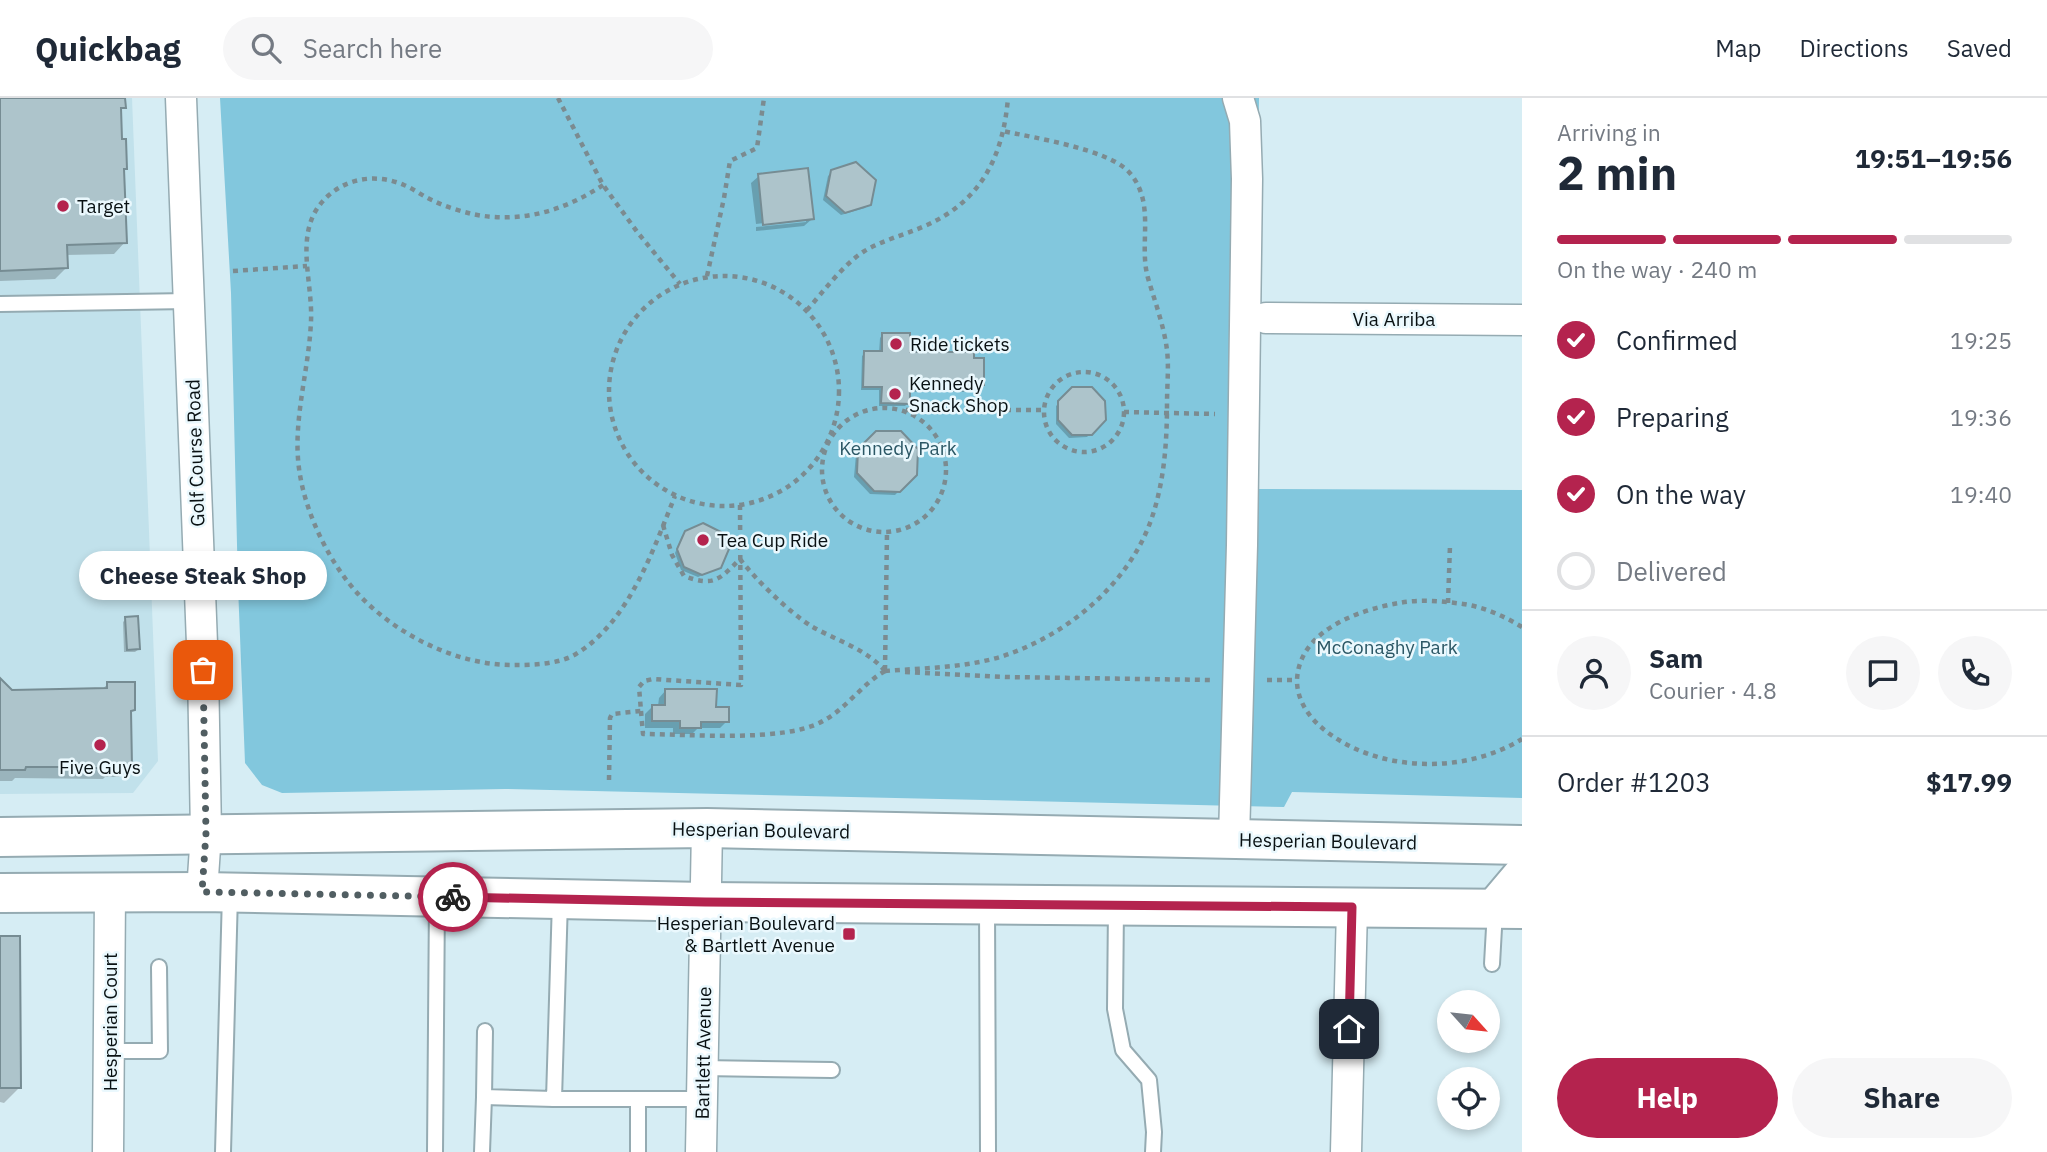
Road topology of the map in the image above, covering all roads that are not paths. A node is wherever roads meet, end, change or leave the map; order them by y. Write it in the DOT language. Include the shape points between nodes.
graph roads {
  1 [pos="181,98"];
  2 [pos="1238,98"];
  3 [pos="189,301"];
  4 [pos="0,304"];
  5 [pos="1266,318"];
  6 [pos="1522,320"];
  7 [pos="708,828"];
  8 [pos="206,833"];
  9 [pos="0,836"];
  10 [pos="1234,839"];
  11 [pos="1522,845"];
  12 [pos="1522,876"];
  13 [pos="216,892"];
  14 [pos="0,893"];
  15 [pos="110,893"];
  16 [pos="437,897"];
  17 [pos="560,899"];
  18 [pos="705,902"];
  19 [pos="987,904"];
  20 [pos="1116,906"];
  21 [pos="1352,907"];
  22 [pos="1509,909"];
  23 [pos="1492,964"];
  24 [pos="159,967"];
  25 [pos="485,1031"];
  26 [pos="110,1051"];
  27 [pos="702,1068"];
  28 [pos="832,1070"];
  29 [pos="484,1097"];
  30 [pos="554,1099"];
  31 [pos="638,1099"];
  32 [pos="702,1099"];
  33 [pos="108,1152"];
  34 [pos="223,1152"];
  35 [pos="435,1152"];
  36 [pos="482,1152"];
  37 [pos="638,1152"];
  38 [pos="701,1152"];
  39 [pos="988,1152"];
  40 [pos="1153,1152"];
  41 [pos="1346,1152"];
  1 -- 3 [label="street, Golf Course Road"];
  2 -- 10 [label="street" via="1245,121 1247,179"];
  3 -- 4 [label="lane"];
  3 -- 8 [label="street, Golf Course Road"];
  5 -- 6 [label="street, Via Arriba"];
  7 -- 8 [label="main road, Hesperian Boulevard"];
  7 -- 10 [label="main road, Hesperian Boulevard"];
  7 -- 18 [label="street, Bartlett Avenue"];
  8 -- 9 [label="main road, Hesperian Boulevard"];
  8 -- 13 [label="street, Golf Course Road"];
  10 -- 11 [label="main road, Hesperian Boulevard"];
  12 -- 22 [label="main road"];
  13 -- 15 [label="main road"];
  13 -- 16 [label="main road"];
  13 -- 34 [label="lane"];
  14 -- 15 [label="main road"];
  15 -- 26 [label="street, Hesperian Court"];
  16 -- 17 [label="main road"];
  16 -- 35 [label="lane"];
  17 -- 18 [label="main road"];
  17 -- 30 [label="lane"];
  18 -- 19 [label="main road"];
  18 -- 27 [label="street, Bartlett Avenue"];
  19 -- 20 [label="main road"];
  19 -- 39 [label="lane"];
  20 -- 21 [label="main road"];
  20 -- 40 [label="lane" via="1115,1009 1123,1050 1149,1080"];
  21 -- 22 [label="main road"];
  21 -- 41 [label="street"];
  22 -- 23 [label="lane"];
  24 -- 26 [label="lane" via="160,1051"];
  25 -- 29 [label="lane"];
  26 -- 33 [label="street, Hesperian Court"];
  27 -- 28 [label="lane"];
  27 -- 32 [label="street, Bartlett Avenue"];
  29 -- 30 [label="lane"];
  29 -- 36 [label="lane"];
  30 -- 31 [label="lane"];
  31 -- 32 [label="lane"];
  31 -- 37 [label="lane"];
  32 -- 38 [label="street, Bartlett Avenue"];
}
